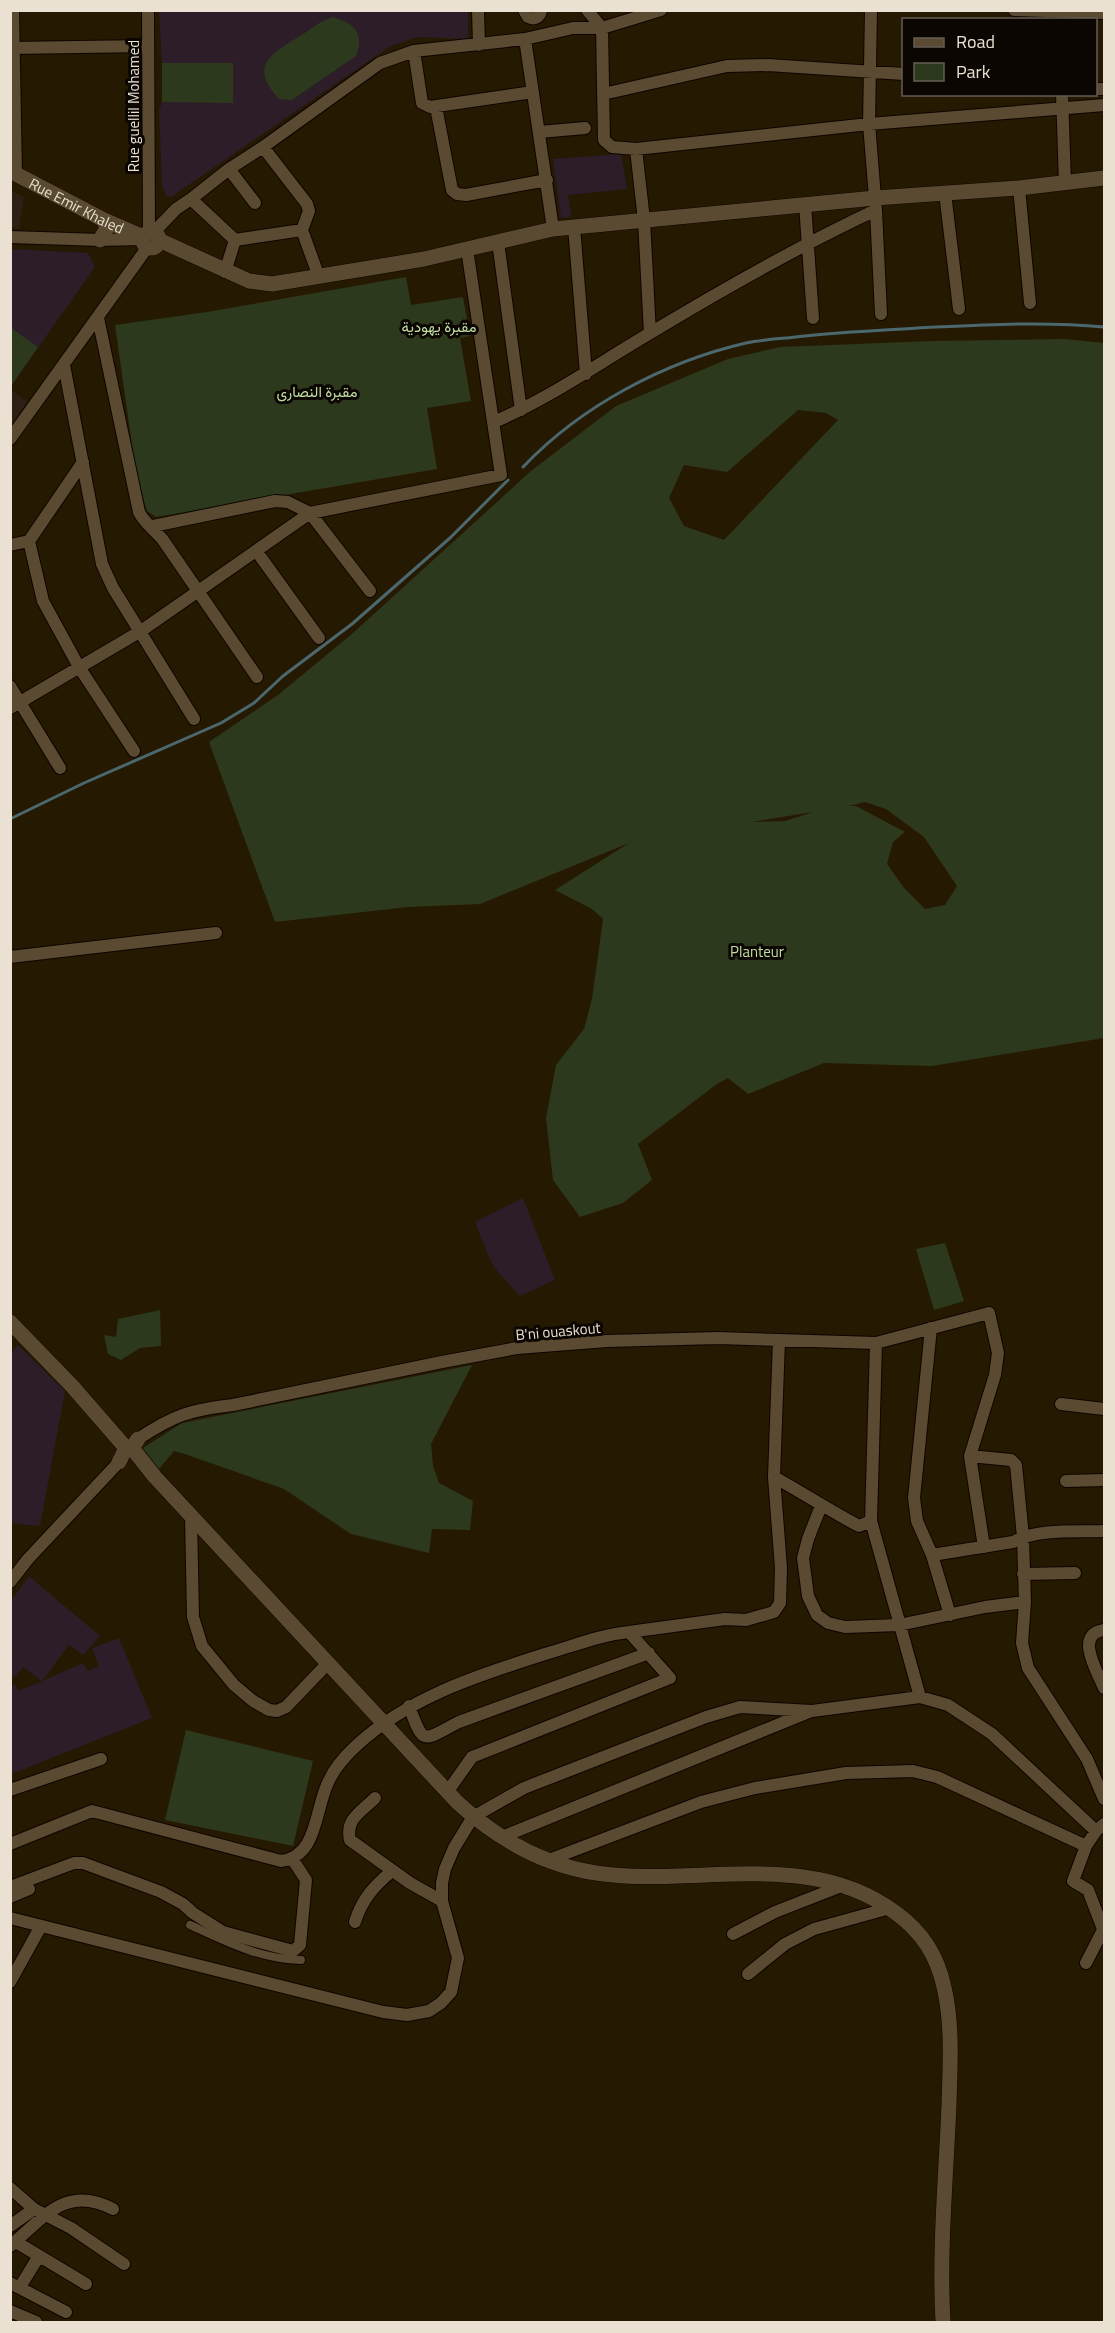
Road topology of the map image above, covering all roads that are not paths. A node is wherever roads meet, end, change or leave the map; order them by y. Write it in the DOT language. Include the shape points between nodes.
graph roads {
  1 [pos="13,10"];
  2 [pos="148,10"];
  3 [pos="478,10"];
  4 [pos="524,10"];
  5 [pos="541,10"];
  6 [pos="587,10"];
  7 [pos="662,10"];
  8 [pos="871,10"];
  9 [pos="1014,10"];
  10 [pos="1104,13"];
  11 [pos="1061,14"];
  12 [pos="602,28"];
  13 [pos="525,39"];
  14 [pos="478,45"];
  15 [pos="148,46"];
  16 [pos="12,48"];
  17 [pos="414,51"];
  18 [pos="869,70"];
  19 [pos="902,74"];
  20 [pos="533,92"];
  21 [pos="603,94"];
  22 [pos="1062,96"];
  23 [pos="1104,105"];
  24 [pos="436,107"];
  25 [pos="1062,109"];
  26 [pos="869,124"];
  27 [pos="585,128"];
  28 [pos="540,132"];
  29 [pos="263,147"];
  30 [pos="636,149"];
  31 [pos="229,169"];
  32 [pos="13,172"];
  33 [pos="1104,178"];
  34 [pos="547,180"];
  35 [pos="1065,183"];
  36 [pos="1019,188"];
  37 [pos="945,193"];
  38 [pos="191,199"];
  39 [pos="148,201"];
  40 [pos="255,203"];
  41 [pos="805,204"];
  42 [pos="875,204"];
  43 [pos="176,209"];
  44 [pos="104,220"];
  45 [pos="644,220"];
  46 [pos="574,227"];
  47 [pos="554,229"];
  48 [pos="302,230"];
  49 [pos="10,237"];
  50 [pos="149,238"];
  51 [pos="100,240"];
  52 [pos="235,240"];
  53 [pos="498,242"];
  54 [pos="807,242"];
  55 [pos="467,249"];
  56 [pos="225,272"];
  57 [pos="319,277"];
  58 [pos="1030,303"];
  59 [pos="959,309"];
  60 [pos="881,314"];
  61 [pos="98,318"];
  62 [pos="813,318"];
  63 [pos="650,333"];
  64 [pos="63,365"];
  65 [pos="586,374"];
  66 [pos="521,410"];
  67 [pos="494,422"];
  68 [pos="10,439"];
  69 [pos="83,462"];
  70 [pos="310,513"];
  71 [pos="153,526"];
  72 [pos="29,542"];
  73 [pos="10,545"];
  74 [pos="257,552"];
  75 [pos="370,591"];
  76 [pos="200,592"];
  77 [pos="141,631"];
  78 [pos="319,638"];
  79 [pos="79,667"];
  80 [pos="257,677"];
  81 [pos="10,686"];
  82 [pos="15,705"];
  83 [pos="194,719"];
  84 [pos="134,751"];
  85 [pos="60,768"];
  86 [pos="216,933"];
  87 [pos="10,957"];
  88 [pos="931,1328"];
  89 [pos="13,1330"];
  90 [pos="779,1340"];
  91 [pos="876,1343"];
  92 [pos="1061,1404"];
  93 [pos="1104,1409"];
  94 [pos="129,1449"];
  95 [pos="970,1456"];
  96 [pos="774,1477"];
  97 [pos="1104,1480"];
  98 [pos="1066,1481"];
  99 [pos="821,1506"];
  100 [pos="191,1516"];
  101 [pos="871,1521"];
  102 [pos="1104,1531"];
  103 [pos="1023,1537"];
  104 [pos="984,1547"];
  105 [pos="932,1556"];
  106 [pos="1075,1573"];
  107 [pos="1023,1574"];
  108 [pos="10,1582"];
  109 [pos="1025,1602"];
  110 [pos="950,1615"];
  111 [pos="899,1625"];
  112 [pos="1104,1630"];
  113 [pos="629,1632"];
  114 [pos="649,1653"];
  115 [pos="328,1663"];
  116 [pos="1104,1688"];
  117 [pos="920,1697"];
  118 [pos="409,1706"];
  119 [pos="812,1711"];
  120 [pos="383,1724"];
  121 [pos="101,1759"];
  122 [pos="10,1790"];
  123 [pos="448,1791"];
  124 [pos="375,1798"];
  125 [pos="1104,1799"];
  126 [pos="473,1817"];
  127 [pos="1100,1827"];
  128 [pos="502,1837"];
  129 [pos="10,1844"];
  130 [pos="1086,1846"];
  131 [pos="292,1860"];
  132 [pos="546,1861"];
  133 [pos="392,1871"];
  134 [pos="844,1885"];
  135 [pos="10,1887"];
  136 [pos="29,1889"];
  137 [pos="10,1897"];
  138 [pos="442,1901"];
  139 [pos="890,1908"];
  140 [pos="10,1918"];
  141 [pos="355,1922"];
  142 [pos="190,1925"];
  143 [pos="41,1926"];
  144 [pos="1104,1928"];
  145 [pos="733,1934"];
  146 [pos="301,1960"];
  147 [pos="1086,1963"];
  148 [pos="748,1974"];
  149 [pos="10,1982"];
  150 [pos="11,2188"];
  151 [pos="113,2209"];
  152 [pos="39,2211"];
  153 [pos="10,2226"];
  154 [pos="13,2244"];
  155 [pos="39,2256"];
  156 [pos="124,2264"];
  157 [pos="86,2284"];
  158 [pos="15,2285"];
  159 [pos="10,2311"];
  160 [pos="66,2312"];
  161 [pos="36,2322"];
  162 [pos="943,2322"];
  1 -- 16 [label="street"];
  2 -- 15 [label="street, Rue guellil Mohamed"];
  3 -- 14 [label="street"];
  4 -- 5 [label="street" via="535,19"];
  6 -- 12 [label="street"];
  7 -- 12 [label="street"];
  8 -- 18 [label="street"];
  9 -- 11 [label="street"];
  10 -- 11 [label="street"];
  12 -- 13 [label="street" via="573,28"];
  12 -- 21 [label="street"];
  13 -- 14 [label="street"];
  13 -- 20 [label="street"];
  14 -- 17 [label="street"];
  15 -- 16 [label="street"];
  15 -- 39 [label="street, Rue guellil Mohamed"];
  16 -- 32 [label="street"];
  17 -- 24 [label="street" via="422,103"];
  17 -- 29 [label="street" via="380,63"];
  18 -- 19 [label="street"];
  18 -- 21 [label="street" via="727,66"];
  18 -- 26 [label="street"];
  20 -- 24 [label="street"];
  20 -- 28 [label="street"];
  21 -- 30 [label="street" via="604,140 612,147"];
  22 -- 25 [label="street"];
  23 -- 25 [label="street"];
  24 -- 34 [label="street" via="452,190 458,194"];
  25 -- 26 [label="street"];
  25 -- 35 [label="street"];
  26 -- 30 [label="street"];
  26 -- 42 [label="street"];
  27 -- 28 [label="street"];
  28 -- 34 [label="street"];
  29 -- 31 [label="street"];
  29 -- 48 [label="street" via="307,204 309,211"];
  30 -- 45 [label="street"];
  31 -- 38 [label="street"];
  31 -- 40 [label="street"];
  32 -- 44 [label="street, Rue Emir Khaled"];
  33 -- 35 [label="street, Rue Emir Khaled"];
  34 -- 47 [label="street"];
  35 -- 36 [label="street, Rue Emir Khaled"];
  36 -- 37 [label="street, Rue Emir Khaled"];
  36 -- 58 [label="street"];
  37 -- 42 [label="street, Rue Emir Khaled"];
  37 -- 59 [label="street"];
  38 -- 43 [label="street"];
  38 -- 52 [label="street"];
  39 -- 43 [label="street" via="156,212"];
  39 -- 50 [label="street, Rue guellil Mohamed"];
  41 -- 42 [label="street, Rue Emir Khaled"];
  41 -- 45 [label="street, Rue Emir Khaled"];
  41 -- 54 [label="street"];
  42 -- 54 [label="street"];
  42 -- 60 [label="street"];
  43 -- 50 [label="street"];
  44 -- 50 [label="street, Rue Emir Khaled"];
  44 -- 51 [label="street" via="107,228"];
  45 -- 46 [label="street, Rue Emir Khaled"];
  45 -- 63 [label="street"];
  46 -- 47 [label="street, Rue Emir Khaled"];
  46 -- 65 [label="street"];
  47 -- 53 [label="street, Rue Emir Khaled"];
  48 -- 52 [label="street"];
  48 -- 57 [label="street"];
  49 -- 51 [label="street"];
  50 -- 51 [label="street"];
  50 -- 56 [label="street, Rue Emir Khaled"];
  50 -- 61 [label="street"];
  52 -- 56 [label="street"];
  53 -- 55 [label="street, Rue Emir Khaled"];
  53 -- 66 [label="street"];
  54 -- 62 [label="street"];
  54 -- 63 [label="street"];
  55 -- 57 [label="street, Rue Emir Khaled"];
  55 -- 67 [label="street"];
  56 -- 57 [label="street, Rue Emir Khaled" via="272,284"];
  61 -- 64 [label="street"];
  61 -- 71 [label="street" via="140,512 143,520"];
  63 -- 65 [label="street"];
  64 -- 68 [label="street"];
  64 -- 69 [label="street"];
  65 -- 66 [label="street"];
  66 -- 67 [label="street"];
  67 -- 70 [label="street" via="501,475"];
  69 -- 72 [label="street"];
  69 -- 77 [label="street" via="102,564"];
  70 -- 71 [label="street" via="281,501"];
  70 -- 74 [label="street"];
  70 -- 75 [label="street"];
  71 -- 76 [label="street"];
  72 -- 73 [label="street"];
  72 -- 79 [label="street" via="43,601"];
  74 -- 76 [label="street"];
  74 -- 78 [label="street"];
  76 -- 77 [label="street"];
  76 -- 80 [label="street"];
  77 -- 79 [label="street"];
  77 -- 83 [label="street"];
  79 -- 82 [label="street"];
  79 -- 84 [label="street"];
  81 -- 82 [label="street"];
  82 -- 85 [label="street"];
  86 -- 87 [label="street"];
  88 -- 91 [label="street, B'ni ouaskout"];
  88 -- 95 [label="street, B'ni ouaskout" via="989,1313 998,1353"];
  88 -- 105 [label="street" via="914,1498 917,1521"];
  89 -- 94 [label="street" via="72,1386"];
  90 -- 91 [label="street, B'ni ouaskout"];
  90 -- 94 [label="street, B'ni ouaskout" via="668,1339 517,1348 180,1414"];
  90 -- 96 [label="street"];
  91 -- 101 [label="street"];
  92 -- 93 [label="street"];
  94 -- 100 [label="street"];
  94 -- 108 [label="street, B'ni ouaskout"];
  95 -- 103 [label="street" via="1011,1460 1016,1465"];
  95 -- 104 [label="street"];
  96 -- 99 [label="street"];
  96 -- 113 [label="street" via="781,1568 780,1603 774,1612 746,1620 725,1619"];
  97 -- 98 [label="street"];
  99 -- 101 [label="street" via="859,1526"];
  99 -- 111 [label="street" via="803,1558 808,1596 817,1615 828,1623 845,1627"];
  100 -- 115 [label="street"];
  100 -- 115 [label="street" via="193,1617 202,1646 234,1685 253,1701 277,1711 286,1707"];
  101 -- 111 [label="street"];
  102 -- 103 [label="street"];
  103 -- 104 [label="street"];
  103 -- 107 [label="street"];
  104 -- 105 [label="street"];
  105 -- 110 [label="street"];
  106 -- 107 [label="street"];
  107 -- 109 [label="street"];
  109 -- 110 [label="street"];
  109 -- 125 [label="street" via="1022,1643 1028,1668 1087,1759"];
  110 -- 111 [label="street"];
  111 -- 117 [label="street"];
  112 -- 116 [label="street" via="1092,1634 1089,1646"];
  113 -- 114 [label="street"];
  113 -- 118 [label="street" via="518,1663"];
  114 -- 118 [label="street" via="459,1722 430,1737 419,1733"];
  114 -- 123 [label="street" via="670,1678 472,1756"];
  115 -- 120 [label="street"];
  117 -- 119 [label="street"];
  117 -- 127 [label="street" via="948,1705 992,1734"];
  118 -- 120 [label="street"];
  119 -- 126 [label="street" via="740,1707 706,1716 524,1788"];
  119 -- 128 [label="street"];
  120 -- 123 [label="street"];
  120 -- 131 [label="street" via="339,1764 327,1784 310,1840"];
  121 -- 122 [label="street"];
  123 -- 126 [label="street"];
  124 -- 133 [label="street" via="347,1829 350,1840"];
  126 -- 128 [label="street"];
  126 -- 138 [label="street" via="445,1869"];
  127 -- 130 [label="street"];
  128 -- 132 [label="street"];
  129 -- 131 [label="street" via="92,1811 281,1861"];
  130 -- 132 [label="street" via="937,1777 913,1770 846,1773 755,1788 701,1803"];
  130 -- 144 [label="street" via="1073,1881 1088,1890"];
  131 -- 135 [label="street" via="306,1881 307,1892 300,1945 293,1951 223,1932 161,1892 83,1863"];
  132 -- 134 [label="street" via="596,1873 805,1876"];
  133 -- 138 [label="street"];
  133 -- 141 [label="street" via="363,1899"];
  134 -- 139 [label="street" via="867,1893"];
  134 -- 145 [label="street" via="775,1912"];
  136 -- 137 [label="street"];
  138 -- 143 [label="street" via="458,1959 451,1992 429,2011 407,2015"];
  139 -- 148 [label="street" via="814,1929 785,1944"];
  139 -- 162 [label="street" via="927,1942 945,1988 951,2040"];
  140 -- 143 [label="street"];
  142 -- 146 [label="street" via="268,1957"];
  143 -- 149 [label="street"];
  144 -- 147 [label="street"];
  150 -- 152 [label="street"];
  151 -- 152 [label="street" via="99,2201 82,2199"];
  152 -- 153 [label="street"];
  152 -- 154 [label="street"];
  152 -- 156 [label="street"];
  154 -- 155 [label="street"];
  155 -- 157 [label="street"];
  155 -- 158 [label="street"];
  158 -- 160 [label="street"];
  159 -- 161 [label="street"];
}
